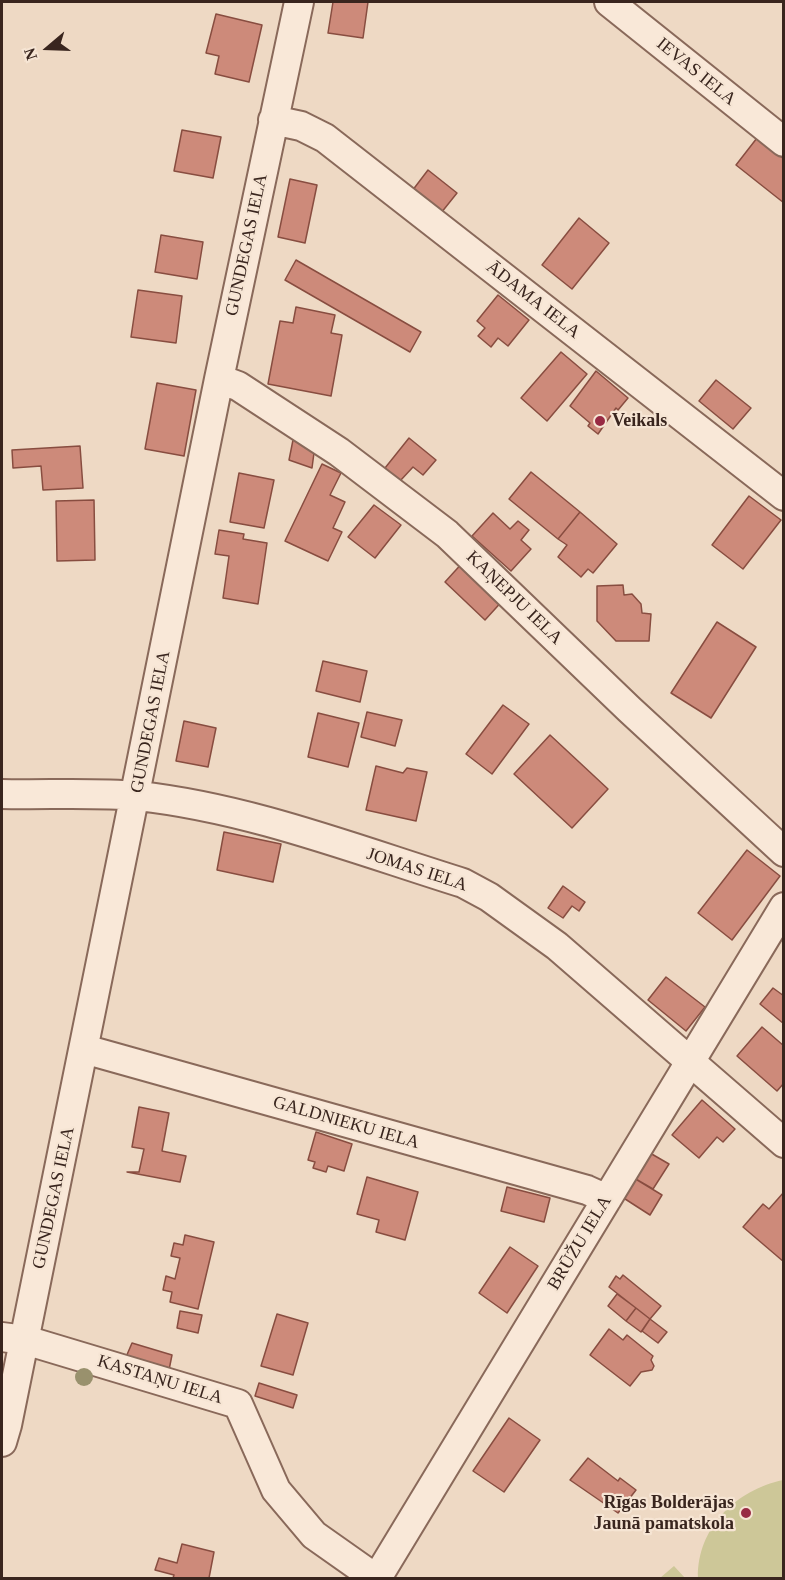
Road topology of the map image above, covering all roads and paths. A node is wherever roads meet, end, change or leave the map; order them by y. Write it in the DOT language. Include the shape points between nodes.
graph roads {
  1 [pos="299,2"];
  2 [pos="609,2"];
  3 [pos="273,120"];
  4 [pos="783,142"];
  5 [pos="219,379"];
  6 [pos="783,496"];
  7 [pos="2,794"];
  8 [pos="136,796"];
  9 [pos="783,852"];
  10 [pos="783,907"];
  11 [pos="84,1049"];
  12 [pos="688,1062"];
  13 [pos="783,1143"];
  14 [pos="607,1199"];
  15 [pos="13,1338"];
  16 [pos="2,1442"];
  17 [pos="376,1578"];
  1 -- 3 [label="street, GUNDEGAS IELA"];
  2 -- 4 [label="street, IEVAS IELA"];
  3 -- 5 [label="street, GUNDEGAS IELA"];
  3 -- 6 [label="street, ĀDAMA IELA" via="301,126 326,138"];
  5 -- 8 [label="street, GUNDEGAS IELA"];
  5 -- 9 [label="street, KAŅEPJU IELA" via="238,386 339,452 447,534"];
  7 -- 8 [label="street, JOMAS IELA"];
  8 -- 11 [label="street, GUNDEGAS IELA"];
  8 -- 12 [label="street, JOMAS IELA" via="256,819 463,883 557,946"];
  10 -- 12 [label="street, BRŪŽU IELA"];
  11 -- 14 [label="street, GALDNIEKU IELA"];
  11 -- 15 [label="street, GUNDEGAS IELA"];
  12 -- 13 [label="street, JOMAS IELA"];
  12 -- 14 [label="street, BRŪŽU IELA"];
  14 -- 17 [label="street, BRŪŽU IELA"];
  15 -- 16 [label="street, GUNDEGAS IELA"];
  15 -- 17 [label="street, KASTAŅU IELA" via="238,1404 276,1490 314,1535"];
}
